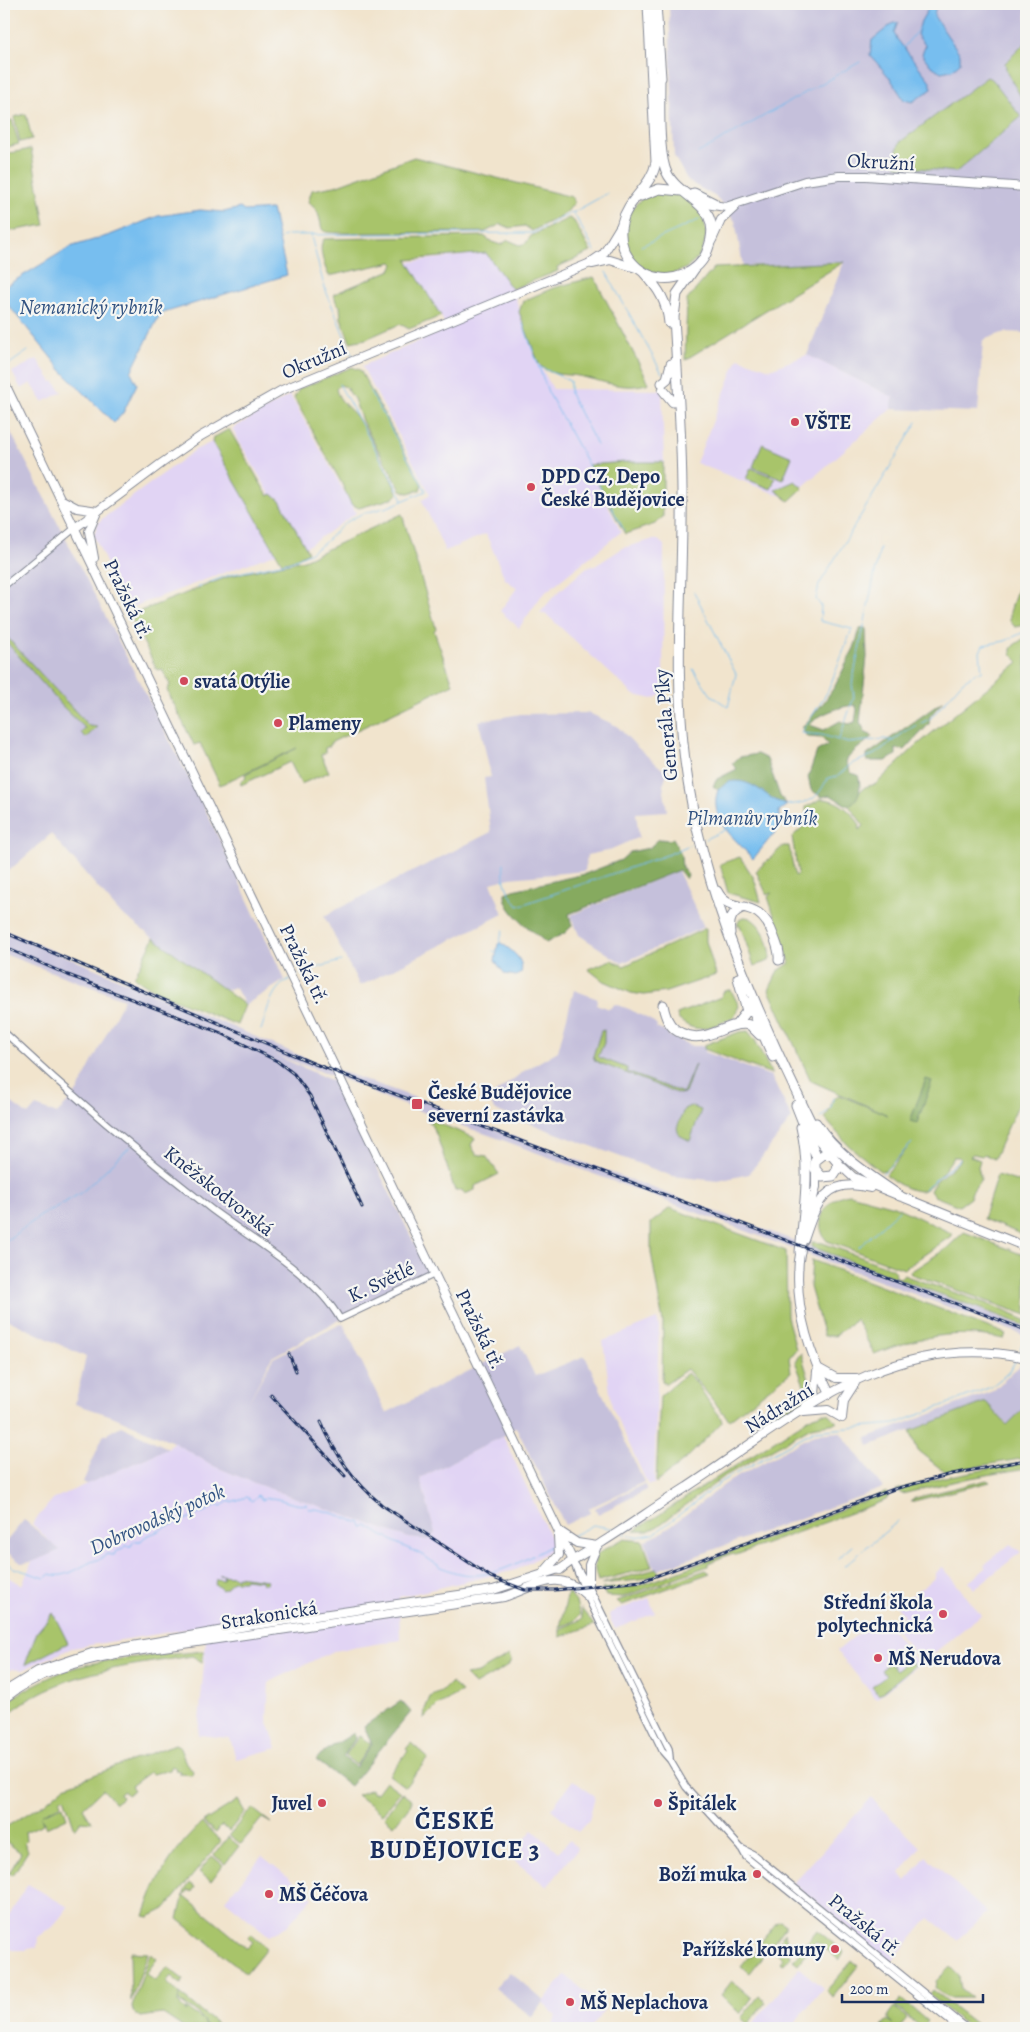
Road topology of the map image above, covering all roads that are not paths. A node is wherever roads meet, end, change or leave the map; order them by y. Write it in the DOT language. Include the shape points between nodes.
graph roads {
  1 [pos="648,4"];
  2 [pos="656,4"];
  3 [pos="660,74"];
  4 [pos="1026,187"];
  5 [pos="684,192"];
  6 [pos="757,197"];
  7 [pos="637,199"];
  8 [pos="699,203"];
  9 [pos="714,203"];
  10 [pos="739,204"];
  11 [pos="622,224"];
  12 [pos="710,244"];
  13 [pos="588,264"];
  14 [pos="636,268"];
  15 [pos="695,268"];
  16 [pos="644,274"];
  17 [pos="671,364"];
  18 [pos="4,382"];
  19 [pos="673,402"];
  20 [pos="61,499"];
  21 [pos="98,511"];
  22 [pos="75,528"];
  23 [pos="96,570"];
  24 [pos="4,586"];
  25 [pos="694,829"];
  26 [pos="699,851"];
  27 [pos="710,878"];
  28 [pos="746,907"];
  29 [pos="734,953"];
  30 [pos="779,960"];
  31 [pos="738,978"];
  32 [pos="663,1005"];
  33 [pos="734,1026"];
  34 [pos="4,1032"];
  35 [pos="768,1045"];
  36 [pos="796,1098"];
  37 [pos="831,1155"];
  38 [pos="817,1158"];
  39 [pos="838,1163"];
  40 [pos="816,1172"];
  41 [pos="831,1177"];
  42 [pos="853,1177"];
  43 [pos="900,1196"];
  44 [pos="811,1208"];
  45 [pos="1026,1247"];
  46 [pos="800,1252"];
  47 [pos="436,1274"];
  48 [pos="340,1319"];
  49 [pos="1025,1357"];
  50 [pos="817,1367"];
  51 [pos="860,1378"];
  52 [pos="830,1394"];
  53 [pos="797,1414"];
  54 [pos="565,1543"];
  55 [pos="597,1546"];
  56 [pos="573,1561"];
  57 [pos="562,1568"];
  58 [pos="544,1572"];
  59 [pos="547,1582"];
  60 [pos="589,1587"];
  61 [pos="587,1596"];
  62 [pos="4,1692"];
  63 [pos="4,1699"];
  64 [pos="670,1760"];
  65 [pos="853,1942"];
  66 [pos="958,2028"];
  67 [pos="967,2028"];
  1 -- 7 [label="highway" via="657,154 653,176"];
  2 -- 3 [label="highway"];
  3 -- 5 [label="highway" via="664,164 672,180"];
  3 -- 9 [label="highway" via="670,169 684,186"];
  4 -- 6 [label="main road, Okružní" via="846,176 805,181"];
  5 -- 7 [label="highway" via="659,188"];
  5 -- 8 [label="highway"];
  6 -- 9 [label="main road" via="726,204"];
  6 -- 10 [label="main road, Okružní"];
  7 -- 11 [label="highway" via="627,210"];
  8 -- 10 [label="main road, Okružní" via="719,207"];
  8 -- 12 [label="highway" via="710,221"];
  10 -- 12 [label="main road, Okružní" via="721,220"];
  11 -- 13 [label="main road, Okružní" via="604,253"];
  11 -- 14 [label="highway" via="623,248"];
  12 -- 15 [label="highway"];
  13 -- 14 [label="main road, Okružní" via="610,260"];
  13 -- 21 [label="main road, Okružní" via="282,390 202,436"];
  14 -- 16 [label="highway"];
  15 -- 16 [label="highway" via="673,278"];
  15 -- 25 [label="highway, Generála Píky" via="677,294 674,317 682,490 679,693"];
  16 -- 17 [label="highway, Generála Píky" via="662,294 666,304"];
  17 -- 19 [label="highway, Generála Píky"];
  17 -- 19 [label="highway" via="663,387"];
  18 -- 20 [label="main road, Pražská tř."];
  19 -- 25 [label="highway, Generála Píky" via="676,500 673,694 679,762"];
  20 -- 21 [label="main road" via="77,508"];
  20 -- 22 [label="main road, Pražská tř."];
  21 -- 22 [label="main road, Okružní"];
  21 -- 23 [label="main road" via="89,534"];
  22 -- 23 [label="main road, Pražská tř."];
  22 -- 24 [label="street"];
  23 -- 47 [label="main road, Pražská tř."];
  25 -- 26 [label="highway, Generála Píky"];
  26 -- 27 [label="highway, Generála Píky"];
  26 -- 31 [label="highway, Generála Píky" via="714,914"];
  27 -- 28 [label="highway" via="722,899"];
  27 -- 29 [label="highway, Generála Píky"];
  28 -- 29 [label="highway" via="735,912 729,920"];
  28 -- 30 [label="highway" via="759,912 768,923"];
  29 -- 36 [label="highway, Generála Píky"];
  31 -- 33 [label="highway" via="746,1011"];
  31 -- 35 [label="highway, Generála Píky"];
  32 -- 33 [label="highway" via="673,1029 687,1036 710,1036"];
  33 -- 35 [label="highway" via="753,1026"];
  34 -- 48 [label="street, Kněžskodvorská" via="132,1144 213,1210 293,1268"];
  35 -- 36 [label="highway, Generála Píky"];
  36 -- 37 [label="highway, Generála Píky"];
  36 -- 38 [label="highway, Generála Píky"];
  36 -- 43 [label="highway" via="836,1148"];
  36 -- 46 [label="highway" via="807,1167"];
  37 -- 38 [label="highway"];
  37 -- 39 [label="highway"];
  38 -- 40 [label="highway"];
  39 -- 41 [label="highway" via="838,1170"];
  39 -- 42 [label="main road"];
  40 -- 41 [label="highway" via="822,1177"];
  40 -- 44 [label="main road" via="817,1183"];
  41 -- 42 [label="main road"];
  41 -- 44 [label="main road" via="821,1185"];
  42 -- 43 [label="main road"];
  43 -- 45 [label="main road"];
  43 -- 46 [label="main road" via="851,1184 830,1190 815,1210"];
  44 -- 46 [label="main road"];
  46 -- 50 [label="main road" via="798,1289 807,1342"];
  47 -- 48 [label="street, K. Světlé"];
  47 -- 54 [label="main road, Pražská tř."];
  49 -- 51 [label="main road, Nádražní" via="956,1351 938,1353 908,1359"];
  50 -- 51 [label="main road" via="832,1377"];
  50 -- 52 [label="main road"];
  50 -- 53 [label="main road" via="815,1394"];
  51 -- 52 [label="main road, Nádražní"];
  51 -- 53 [label="main road" via="846,1396 842,1418 825,1410"];
  52 -- 53 [label="main road, Nádražní"];
  53 -- 55 [label="main road, Nádražní"];
  54 -- 55 [label="main road"];
  54 -- 56 [label="main road, Pražská tř."];
  54 -- 58 [label="main road" via="556,1560"];
  55 -- 56 [label="main road, Nádražní"];
  55 -- 60 [label="main road" via="589,1566"];
  56 -- 57 [label="main road"];
  56 -- 60 [label="street, Pražská tř."];
  56 -- 61 [label="street, Pražská tř."];
  57 -- 58 [label="main road, Strakonická"];
  57 -- 59 [label="main road"];
  58 -- 62 [label="main road, Strakonická" via="493,1590 247,1626 92,1653 38,1671"];
  59 -- 61 [label="main road" via="570,1582"];
  59 -- 63 [label="main road, Strakonická" via="504,1597 93,1659 61,1668 26,1684"];
  60 -- 64 [label="street, Pražská tř." via="669,1749"];
  61 -- 64 [label="street, Pražská tř." via="663,1752"];
  64 -- 65 [label="street, Pražská tř." via="691,1793 741,1848 746,1858"];
  65 -- 66 [label="street, Pražská tř."];
  65 -- 67 [label="street, Pražská tř."];
}
